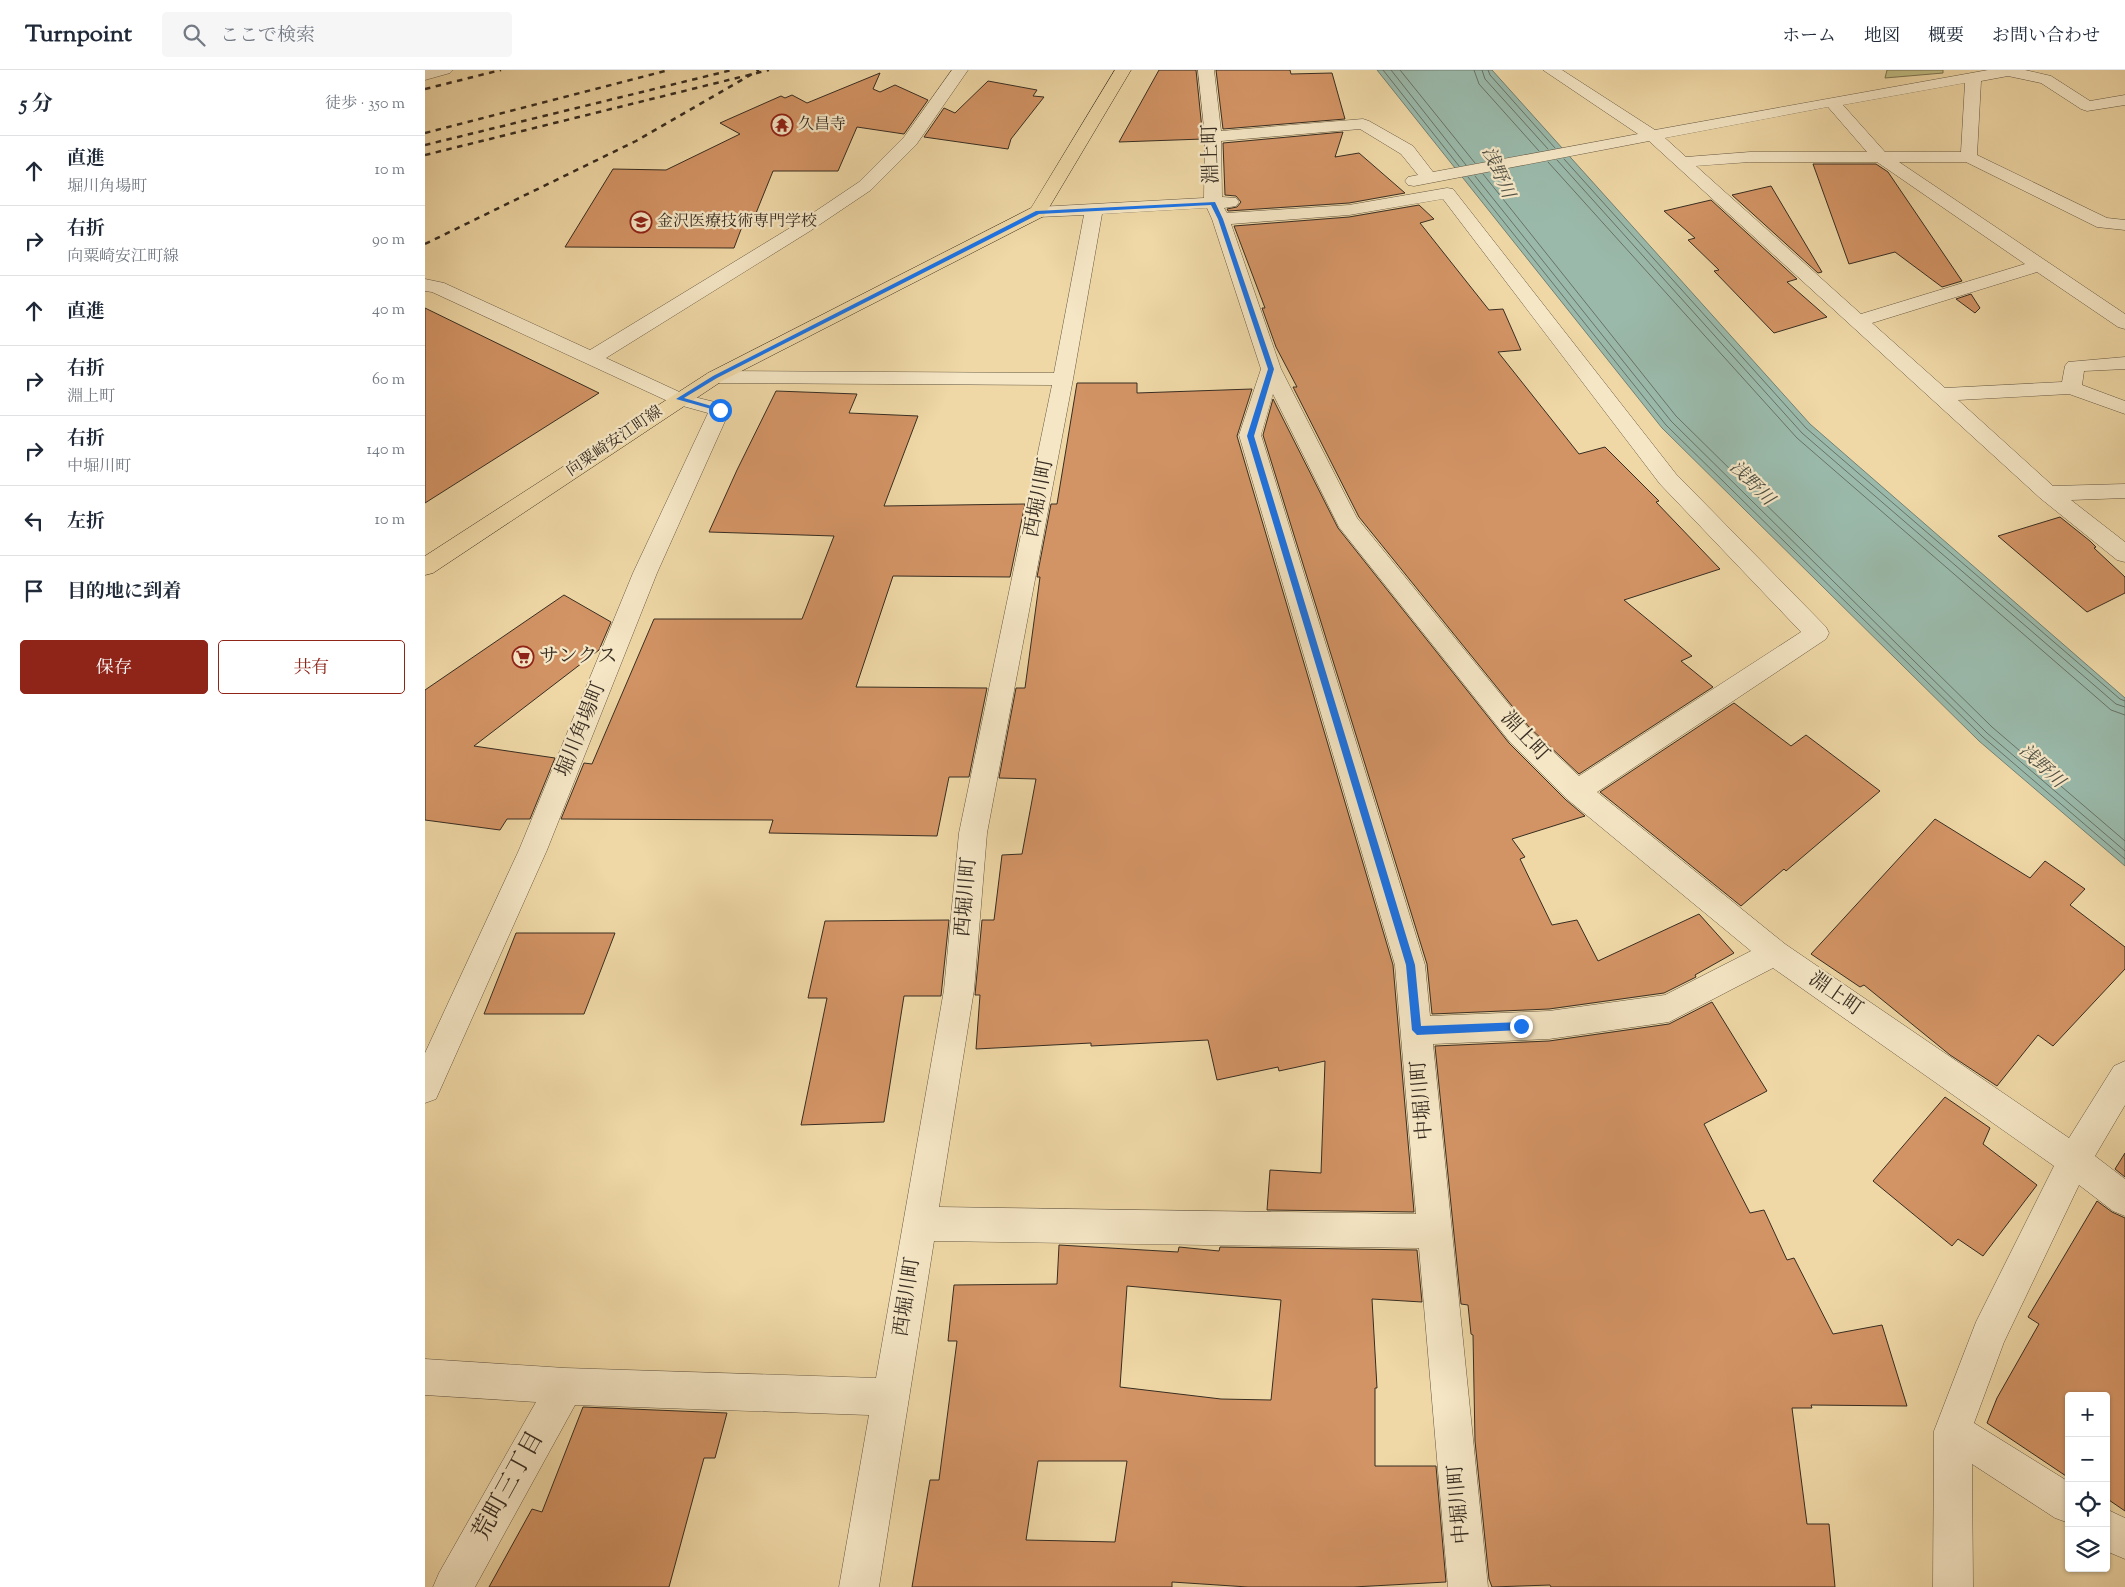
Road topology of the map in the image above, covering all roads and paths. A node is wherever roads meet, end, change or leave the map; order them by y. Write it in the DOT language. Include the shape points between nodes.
graph roads {
  1 [pos="445,70"];
  2 [pos="960,70"];
  3 [pos="1123,70"];
  4 [pos="1206,70"];
  5 [pos="1551,70"];
  6 [pos="2009,70"];
  7 [pos="425,75"];
  8 [pos="1973,77"];
  9 [pos="2125,100"];
  10 [pos="1832,102"];
  11 [pos="1213,137"];
  12 [pos="1654,137"];
  13 [pos="1879,156"];
  14 [pos="1969,157"];
  15 [pos="1681,162"];
  16 [pos="1429,178"];
  17 [pos="1401,183"];
  18 [pos="1269,199"];
  19 [pos="1094,210"];
  20 [pos="1217,211"];
  21 [pos="1038,212"];
  22 [pos="2125,226"];
  23 [pos="2040,265"];
  24 [pos="425,285"];
  25 [pos="1858,321"];
  26 [pos="2125,323"];
  27 [pos="590,359"];
  28 [pos="2125,363"];
  29 [pos="1271,369"];
  30 [pos="715,377"];
  31 [pos="1063,379"];
  32 [pos="2071,388"];
  33 [pos="1939,395"];
  34 [pos="679,399"];
  35 [pos="2125,408"];
  36 [pos="2125,491"];
  37 [pos="2049,493"];
  38 [pos="2125,554"];
  39 [pos="425,568"];
  40 [pos="1577,791"];
  41 [pos="1775,953"];
  42 [pos="1417,1030"];
  43 [pos="2125,1076"];
  44 [pos="425,1088"];
  45 [pos="2074,1161"];
  46 [pos="2125,1199"];
  47 [pos="920,1224"];
  48 [pos="1435,1231"];
  49 [pos="425,1377"];
  50 [pos="565,1386"];
  51 [pos="892,1397"];
  52 [pos="1953,1430"];
  53 [pos="2065,1501"];
  54 [pos="2110,1531"];
  55 [pos="2125,1540"];
  56 [pos="453,1587"];
  57 [pos="859,1587"];
  58 [pos="1468,1587"];
  59 [pos="1953,1587"];
  1 -- 7 [label="street"];
  2 -- 27 [label="street" via="910,141 865,186"];
  3 -- 21 [label="main road"];
  4 -- 11 [label="street, 淵上町"];
  5 -- 12 [label="street"];
  6 -- 8 [label="street"];
  6 -- 9 [label="street" via="2046,79 2087,106"];
  8 -- 10 [label="street"];
  8 -- 14 [label="street"];
  10 -- 12 [label="street"];
  10 -- 13 [label="street"];
  11 -- 16 [label="street" via="1363,124 1407,150"];
  11 -- 20 [label="street, 淵上町"];
  12 -- 15 [label="street"];
  12 -- 16 [label="street"];
  13 -- 14 [label="street"];
  13 -- 15 [label="street" via="1750,157"];
  13 -- 23 [label="street"];
  14 -- 22 [label="street" via="2103,223"];
  15 -- 25 [label="street"];
  16 -- 17 [label="street"];
  18 -- 20 [label="street"];
  19 -- 20 [label="street"];
  19 -- 21 [label="street"];
  19 -- 31 [label="street, 西堀川町"];
  20 -- 29 [label="street, 淵上町"];
  20 -- 40 [label="street" via="1349,210 1447,194 1668,479 1817,633"];
  21 -- 30 [label="main road, 向粟崎安江町線"];
  23 -- 25 [label="street"];
  23 -- 26 [label="street"];
  24 -- 27 [label="street" via="437,286"];
  25 -- 33 [label="street"];
  27 -- 34 [label="street"];
  28 -- 32 [label="street" via="2075,366"];
  29 -- 40 [label="street, 淵上町" via="1347,522 1519,735"];
  29 -- 42 [label="street, 中堀川町" via="1251,436 1410,965"];
  30 -- 31 [label="street"];
  30 -- 34 [label="main road, 向粟崎安江町線"];
  31 -- 47 [label="street, 西堀川町" via="973,832 959,990"];
  32 -- 33 [label="street"];
  32 -- 35 [label="street"];
  33 -- 37 [label="street"];
  34 -- 39 [label="main road, 向粟崎安江町線"];
  34 -- 44 [label="street, 堀川角場町" via="720,410 645,573 533,850"];
  36 -- 37 [label="street"];
  37 -- 38 [label="street"];
  40 -- 41 [label="street, 淵上町"];
  41 -- 42 [label="street" via="1669,1008 1549,1025"];
  41 -- 45 [label="street, 淵上町"];
  42 -- 48 [label="street, 中堀川町"];
  43 -- 45 [label="street"];
  45 -- 46 [label="street, 淵上町"];
  45 -- 52 [label="street" via="1989,1335"];
  47 -- 48 [label="street"];
  47 -- 51 [label="street, 西堀川町"];
  48 -- 58 [label="street, 中堀川町"];
  49 -- 50 [label="street"];
  50 -- 51 [label="street"];
  50 -- 56 [label="street, 荒町三丁目"];
  51 -- 57 [label="street, 西堀川町"];
  52 -- 53 [label="street"];
  52 -- 59 [label="street"];
  54 -- 55 [label="street"];
}
